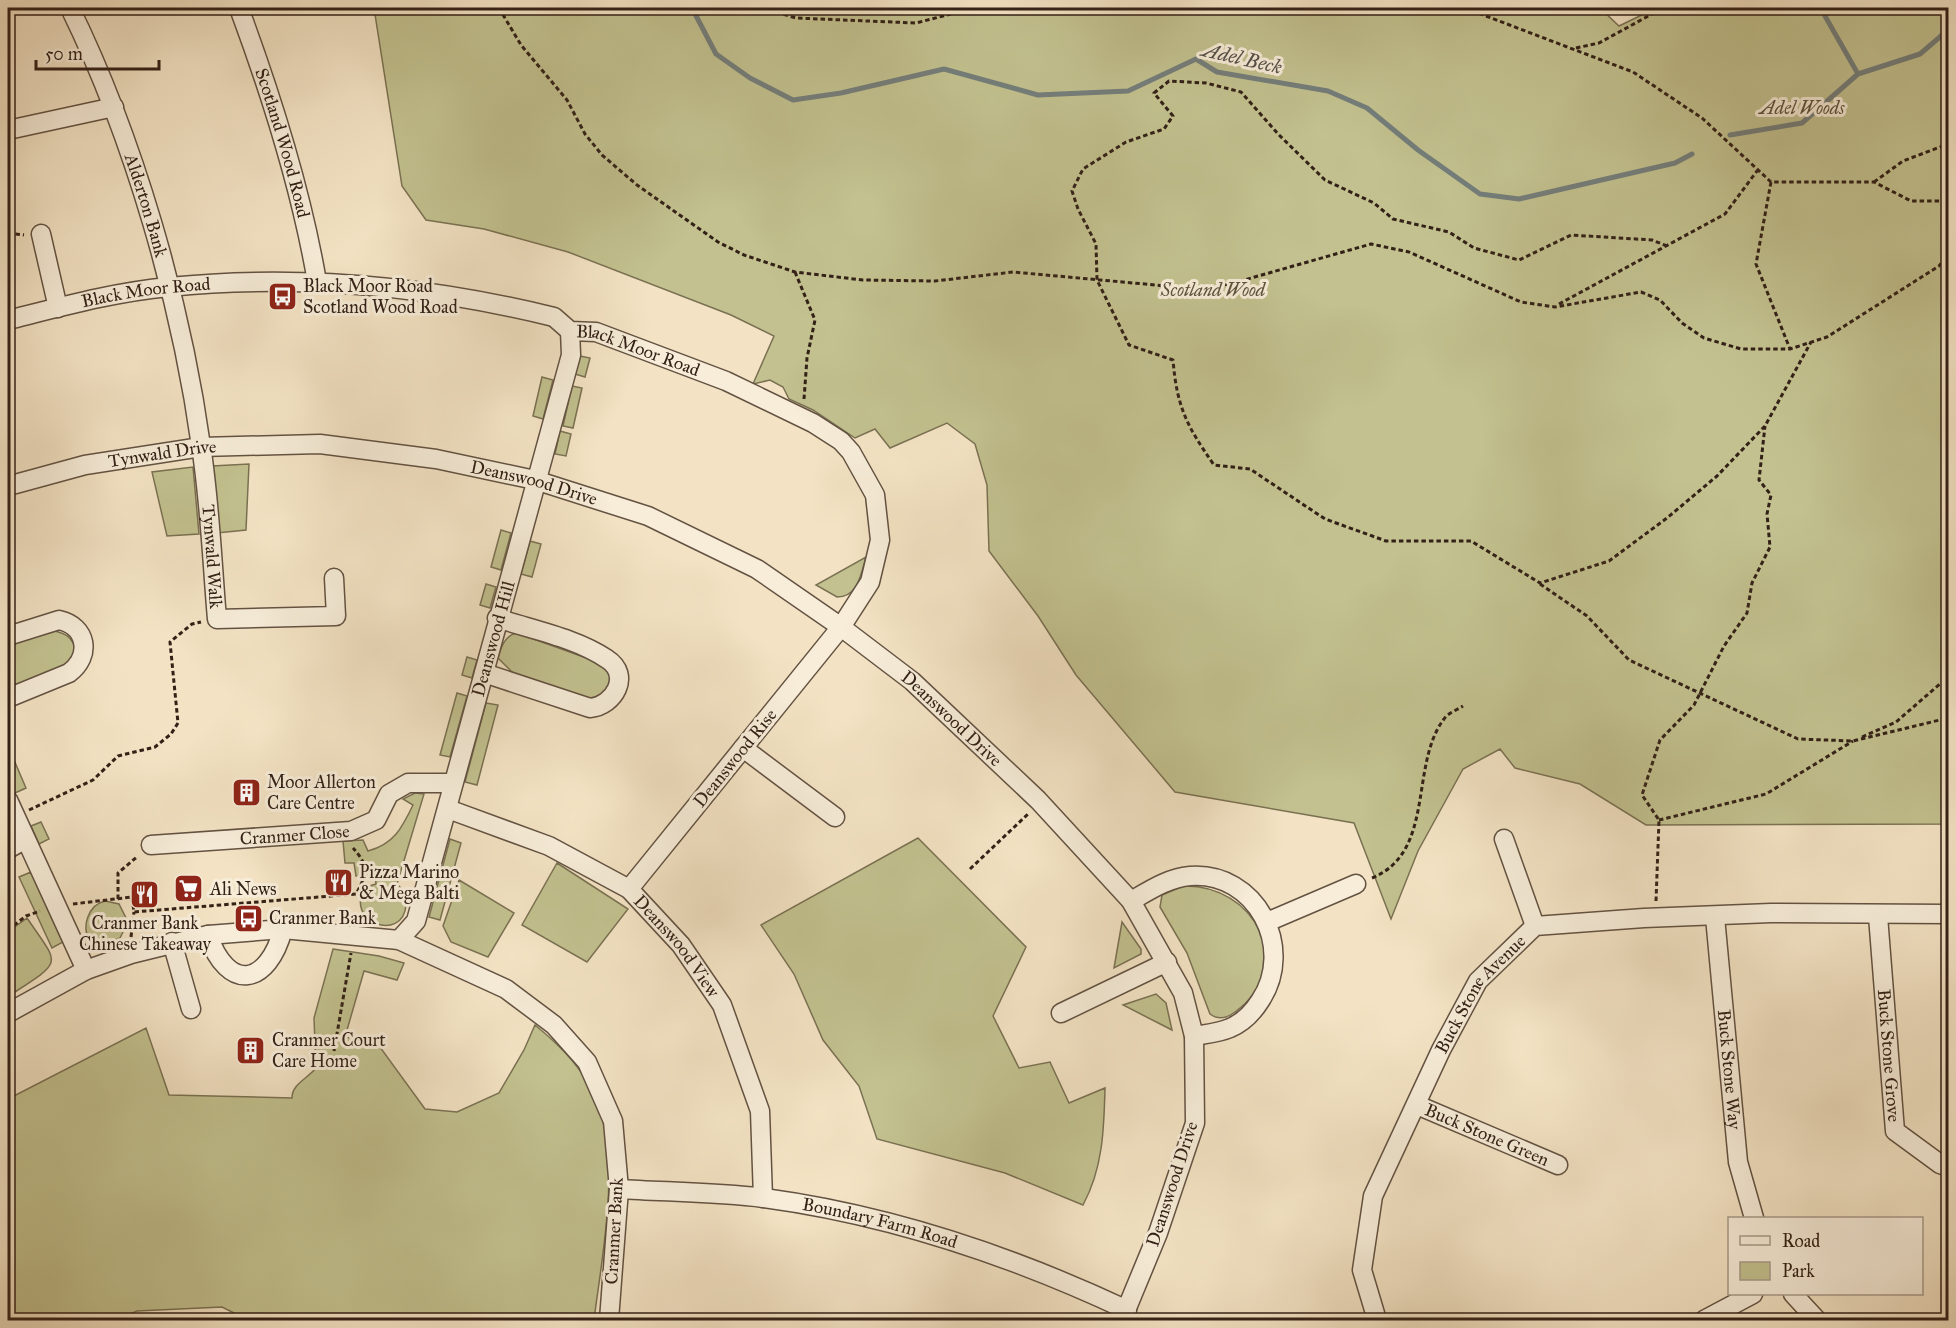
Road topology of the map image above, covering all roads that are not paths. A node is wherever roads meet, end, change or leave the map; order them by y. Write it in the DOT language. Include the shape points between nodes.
graph roads {
  1 [pos="70,8"];
  2 [pos="239,8"];
  3 [pos="114,107"];
  4 [pos="8,130"];
  5 [pos="41,234"];
  6 [pos="317,282"];
  7 [pos="168,287"];
  8 [pos="57,308"];
  9 [pos="8,320"];
  10 [pos="570,331"];
  11 [pos="320,444"];
  12 [pos="201,447"];
  13 [pos="535,480"];
  14 [pos="8,486"];
  15 [pos="333,578"];
  16 [pos="497,618"];
  17 [pos="841,627"];
  18 [pos="8,636"];
  19 [pos="484,674"];
  20 [pos="8,698"];
  21 [pos="743,748"];
  22 [pos="453,783"];
  23 [pos="8,800"];
  24 [pos="448,809"];
  25 [pos="835,817"];
  26 [pos="1504,839"];
  27 [pos="24,840"];
  28 [pos="152,845"];
  29 [pos="8,849"];
  30 [pos="1356,884"];
  31 [pos="629,889"];
  32 [pos="1131,901"];
  33 [pos="1948,914"];
  34 [pos="1878,916"];
  35 [pos="1715,917"];
  36 [pos="1267,922"];
  37 [pos="1535,926"];
  38 [pos="283,929"];
  39 [pos="208,935"];
  40 [pos="399,940"];
  41 [pos="172,942"];
  42 [pos="1167,962"];
  43 [pos="86,970"];
  44 [pos="191,1009"];
  45 [pos="8,1013"];
  46 [pos="1061,1013"];
  47 [pos="1194,1036"];
  48 [pos="1418,1105"];
  49 [pos="1558,1164"];
  50 [pos="1948,1167"];
  51 [pos="619,1189"];
  52 [pos="763,1198"];
  53 [pos="1754,1217"];
  54 [pos="1749,1295"];
  55 [pos="1795,1295"];
  56 [pos="1125,1315"];
  57 [pos="609,1320"];
  58 [pos="1377,1320"];
  59 [pos="1704,1320"];
  60 [pos="1817,1320"];
  1 -- 3 [label="street, Alderton Bank"];
  2 -- 6 [label="street, Scotland Wood Road" via="285,143"];
  3 -- 4 [label="street"];
  3 -- 7 [label="street, Alderton Bank"];
  5 -- 8 [label="street"];
  6 -- 7 [label="street, Black Moor Road"];
  6 -- 10 [label="street, Black Moor Road" via="411,289 513,307 554,317"];
  7 -- 8 [label="street, Black Moor Road"];
  7 -- 12 [label="street, Alderton Bank"];
  8 -- 9 [label="street, Black Moor Road"];
  10 -- 13 [label="street, Deanswood Hill" via="571,355"];
  10 -- 17 [label="street, Black Moor Road" via="596,332 726,381 829,432 851,452 870,483 880,540 870,582"];
  11 -- 12 [label="street, Tynwald Drive"];
  11 -- 13 [label="street, Deanswood Drive" via="436,459"];
  12 -- 14 [label="street, Tynwald Drive" via="85,465"];
  12 -- 15 [label="street, Tynwald Walk" via="217,619 336,616"];
  13 -- 16 [label="street, Deanswood Hill"];
  13 -- 17 [label="street, Deanswood Drive" via="658,521 757,569"];
  16 -- 19 [label="street, Deanswood Hill"];
  16 -- 19 [label="street" via="609,659 618,674 617,690 607,704 590,708"];
  17 -- 21 [label="street, Deanswood Rise"];
  17 -- 32 [label="street, Deanswood Drive" via="912,681 1041,803"];
  18 -- 20 [label="street" via="59,620 76,627 85,643 82,660 69,673"];
  19 -- 22 [label="street, Deanswood Hill"];
  21 -- 25 [label="street"];
  21 -- 31 [label="street, Deanswood Rise"];
  22 -- 24 [label="street, Deanswood Hill"];
  22 -- 28 [label="street, Cranmer Close" via="408,783 389,794 376,820 345,832"];
  23 -- 27 [label="street"];
  24 -- 31 [label="street, Deanswood View" via="549,846"];
  24 -- 40 [label="street, Deanswood Hill" via="416,921"];
  26 -- 37 [label="street"];
  27 -- 29 [label="street"];
  27 -- 43 [label="street"];
  30 -- 36 [label="street"];
  31 -- 52 [label="street, Deanswood View" via="681,945 722,1005 760,1111"];
  32 -- 36 [label="street" via="1164,882 1190,876 1217,879 1242,891"];
  32 -- 42 [label="street, Deanswood Drive"];
  33 -- 34 [label="street, Buck Stone Avenue"];
  34 -- 35 [label="street, Buck Stone Avenue"];
  34 -- 50 [label="street, Buck Stone Grove" via="1895,1131"];
  35 -- 37 [label="street, Buck Stone Avenue"];
  35 -- 53 [label="street, Buck Stone Way" via="1738,1162"];
  36 -- 47 [label="street" via="1275,963 1268,989 1252,1012 1230,1028"];
  37 -- 48 [label="street, Buck Stone Avenue" via="1478,981 1441,1050"];
  38 -- 39 [label="street, Cranmer Bank"];
  38 -- 39 [label="street" via="268,964 249,976 237,974 224,965 214,954"];
  38 -- 40 [label="street, Cranmer Bank"];
  39 -- 41 [label="street, Cranmer Bank"];
  40 -- 51 [label="street, Cranmer Bank" via="506,989 554,1025 587,1062 613,1121"];
  41 -- 43 [label="street, Cranmer Bank"];
  41 -- 44 [label="street"];
  42 -- 46 [label="street"];
  42 -- 47 [label="street, Deanswood Drive" via="1183,993"];
  43 -- 45 [label="street, Cranmer Bank"];
  47 -- 56 [label="street, Deanswood Drive" via="1195,1123"];
  48 -- 49 [label="street, Buck Stone Green"];
  48 -- 58 [label="street, Buck Stone Avenue" via="1373,1196 1362,1270"];
  51 -- 52 [label="street, Boundary Farm Road"];
  51 -- 57 [label="street, Cranmer Bank"];
  52 -- 56 [label="street, Boundary Farm Road" via="859,1217 1000,1256 1054,1275"];
  54 -- 59 [label="street"];
  55 -- 60 [label="street"];
}
